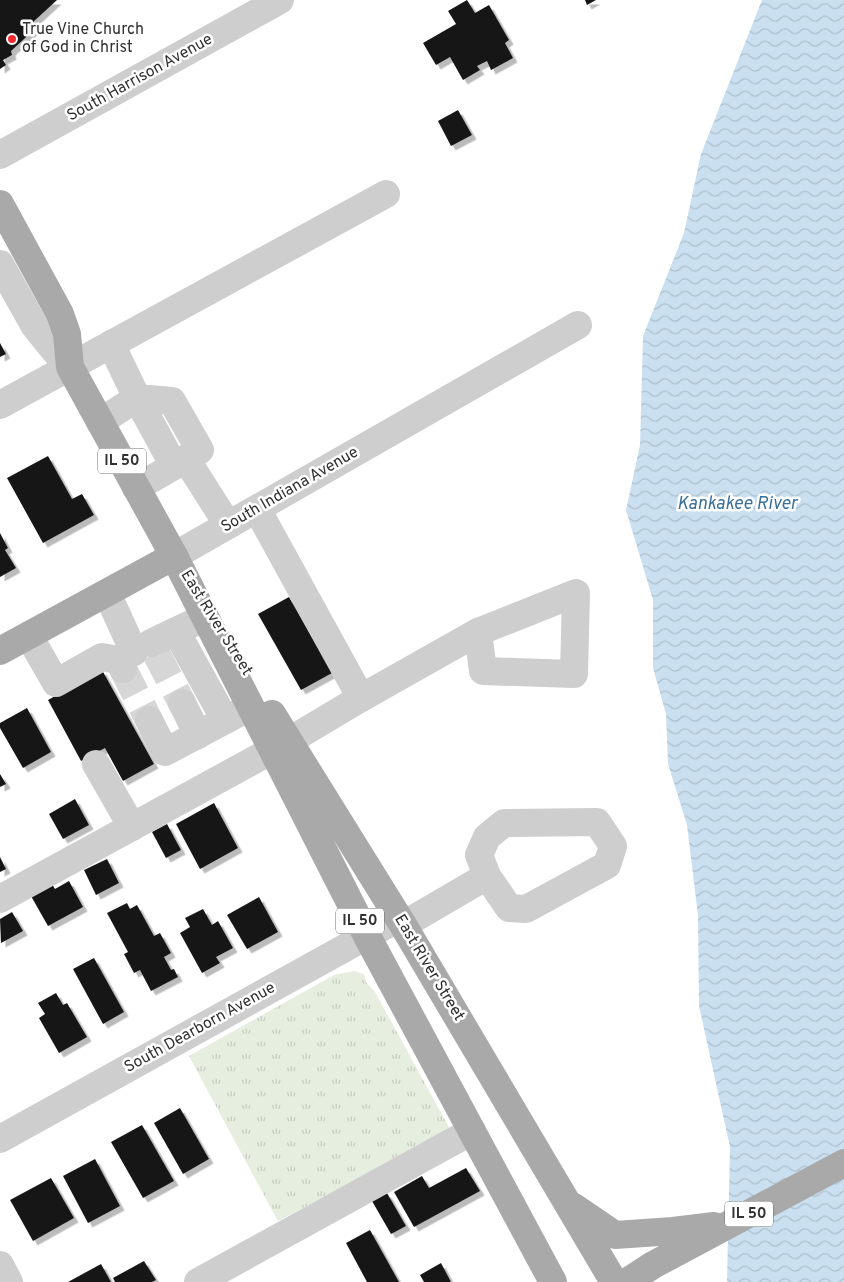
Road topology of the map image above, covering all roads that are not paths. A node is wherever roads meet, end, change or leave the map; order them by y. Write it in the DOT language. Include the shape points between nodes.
graph roads {
  1 [pos="280,0"];
  2 [pos="0,155"];
  3 [pos="386,194"];
  4 [pos="0,204"];
  5 [pos="0,264"];
  6 [pos="578,325"];
  7 [pos="111,344"];
  8 [pos="70,366"];
  9 [pos="137,398"];
  10 [pos="0,405"];
  11 [pos="100,422"];
  12 [pos="180,462"];
  13 [pos="136,488"];
  14 [pos="257,508"];
  15 [pos="228,525"];
  16 [pos="174,556"];
  17 [pos="107,593"];
  18 [pos="204,617"];
  19 [pos="176,631"];
  20 [pos="478,632"];
  21 [pos="29,636"];
  22 [pos="0,651"];
  23 [pos="137,655"];
  24 [pos="361,698"];
  25 [pos="182,703"];
  26 [pos="250,707"];
  27 [pos="149,720"];
  28 [pos="225,720"];
  29 [pos="198,735"];
  30 [pos="281,746"];
  31 [pos="96,764"];
  32 [pos="132,827"];
  33 [pos="487,876"];
  34 [pos="0,899"];
  35 [pos="401,921"];
  36 [pos="367,936"];
  37 [pos="472,1131"];
  38 [pos="0,1139"];
  39 [pos="844,1163"];
  40 [pos="566,1202"];
  41 [pos="732,1223"];
  42 [pos="0,1265"];
  43 [pos="9,1282"];
  44 [pos="198,1282"];
  45 [pos="553,1282"];
  46 [pos="614,1282"];
  47 [pos="627,1282"];
  1 -- 2 [label="street, South Harrison Avenue"];
  3 -- 7 [label="street"];
  4 -- 8 [label="main road, East River Street / IL 50" via="60,314 67,334"];
  5 -- 8 [label="street, East River Street" via="34,325"];
  6 -- 14 [label="street, South Indiana Avenue"];
  7 -- 8 [label="street"];
  7 -- 9 [label="street"];
  8 -- 10 [label="street"];
  8 -- 11 [label="main road, East River Street / IL 50"];
  9 -- 11 [label="street"];
  9 -- 12 [label="street"];
  11 -- 13 [label="main road, East River Street / IL 50"];
  12 -- 13 [label="street"];
  12 -- 15 [label="street"];
  13 -- 16 [label="main road, East River Street / IL 50"];
  14 -- 15 [label="street, South Indiana Avenue"];
  14 -- 24 [label="street"];
  15 -- 16 [label="street, South Indiana Avenue"];
  16 -- 17 [label="main road, South Indiana Avenue"];
  16 -- 18 [label="main road, East River Street / IL 50"];
  16 -- 30 [label="main road, East River Street"];
  17 -- 21 [label="main road, South Indiana Avenue"];
  17 -- 23 [label="street"];
  18 -- 19 [label="street"];
  18 -- 26 [label="main road, East River Street / IL 50"];
  19 -- 23 [label="street"];
  19 -- 28 [label="street"];
  20 -- 24 [label="street"];
  21 -- 22 [label="main road, South Indiana Avenue"];
  21 -- 23 [label="street" via="56,683 102,657"];
  24 -- 30 [label="street"];
  25 -- 29 [label="street"];
  26 -- 28 [label="street"];
  26 -- 30 [label="main road, East River Street / IL 50"];
  27 -- 29 [label="street" via="165,752"];
  28 -- 29 [label="street"];
  30 -- 32 [label="street"];
  30 -- 35 [label="main road, East River Street"];
  30 -- 36 [label="main road, East River Street / IL 50"];
  31 -- 32 [label="street"];
  32 -- 34 [label="street"];
  33 -- 33 [label="street" via="479,855 488,837 504,823 598,822 613,846 607,865 526,909 509,908"];
  33 -- 35 [label="street, South Dearborn Avenue"];
  35 -- 36 [label="street, South Dearborn Avenue"];
  35 -- 40 [label="main road, East River Street"];
  36 -- 37 [label="main road, East River Street / IL 50"];
  36 -- 38 [label="street, South Dearborn Avenue"];
  37 -- 44 [label="street"];
  37 -- 45 [label="main road, East River Street / IL 50"];
  39 -- 41 [label="main road, IL 50"];
  40 -- 41 [label="main road" via="615,1236"];
  40 -- 46 [label="main road, East River Street"];
  41 -- 47 [label="main road, IL 50"];
  42 -- 43 [label="street"];
}
